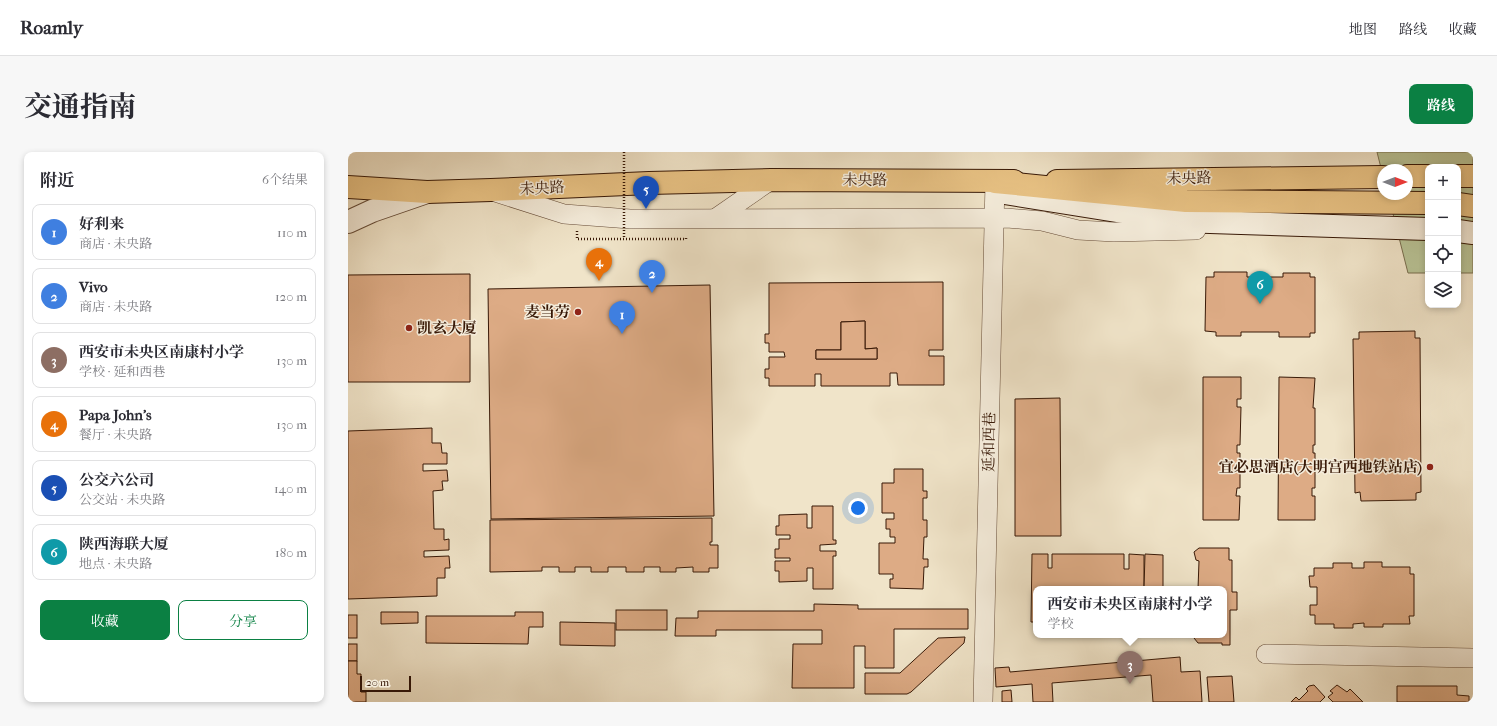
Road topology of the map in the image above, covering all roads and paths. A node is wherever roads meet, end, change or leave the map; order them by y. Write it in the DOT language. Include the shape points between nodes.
graph roads {
  1 [pos="624,152"];
  2 [pos="1413,176"];
  3 [pos="1425,176"];
  4 [pos="1461,176"];
  5 [pos="1473,176"];
  6 [pos="1377,177"];
  7 [pos="771,180"];
  8 [pos="995,186"];
  9 [pos="348,187"];
  10 [pos="491,190"];
  11 [pos="427,192"];
  12 [pos="1425,203"];
  13 [pos="1461,204"];
  14 [pos="1473,206"];
  15 [pos="716,218"];
  16 [pos="994,218"];
  17 [pos="348,222"];
  18 [pos="1234,223"];
  19 [pos="1425,229"];
  20 [pos="1461,231"];
  21 [pos="1473,233"];
  22 [pos="577,239"];
  23 [pos="624,239"];
  24 [pos="686,239"];
  25 [pos="1266,654"];
  26 [pos="1473,658"];
  27 [pos="983,702"];
  1 -- 23 [label="path, bridge"];
  2 -- 3 [label="main road"];
  4 -- 5 [label="main road"];
  6 -- 8 [label="main road, 未央路" via="1241,177"];
  7 -- 8 [label="main road, 未央路" via="930,180"];
  7 -- 10 [label="main road, 未央路"];
  7 -- 15 [label="street"];
  8 -- 12 [label="main road" via="1186,201"];
  8 -- 16 [label="street, 延和西巷"];
  8 -- 18 [label="main road" via="1179,221"];
  9 -- 11 [label="main road, 未央路"];
  10 -- 11 [label="main road, 未央路"];
  10 -- 15 [label="street" via="564,214 630,219"];
  11 -- 17 [label="main road"];
  13 -- 14 [label="main road"];
  15 -- 16 [label="street"];
  16 -- 18 [label="street" via="1042,220 1078,230 1114,232 1193,231"];
  16 -- 27 [label="street, 延和西巷"];
  18 -- 19 [label="main road"];
  20 -- 21 [label="main road"];
  22 -- 23 [label="path"];
  23 -- 24 [label="path"];
  25 -- 26 [label="street"];
}
